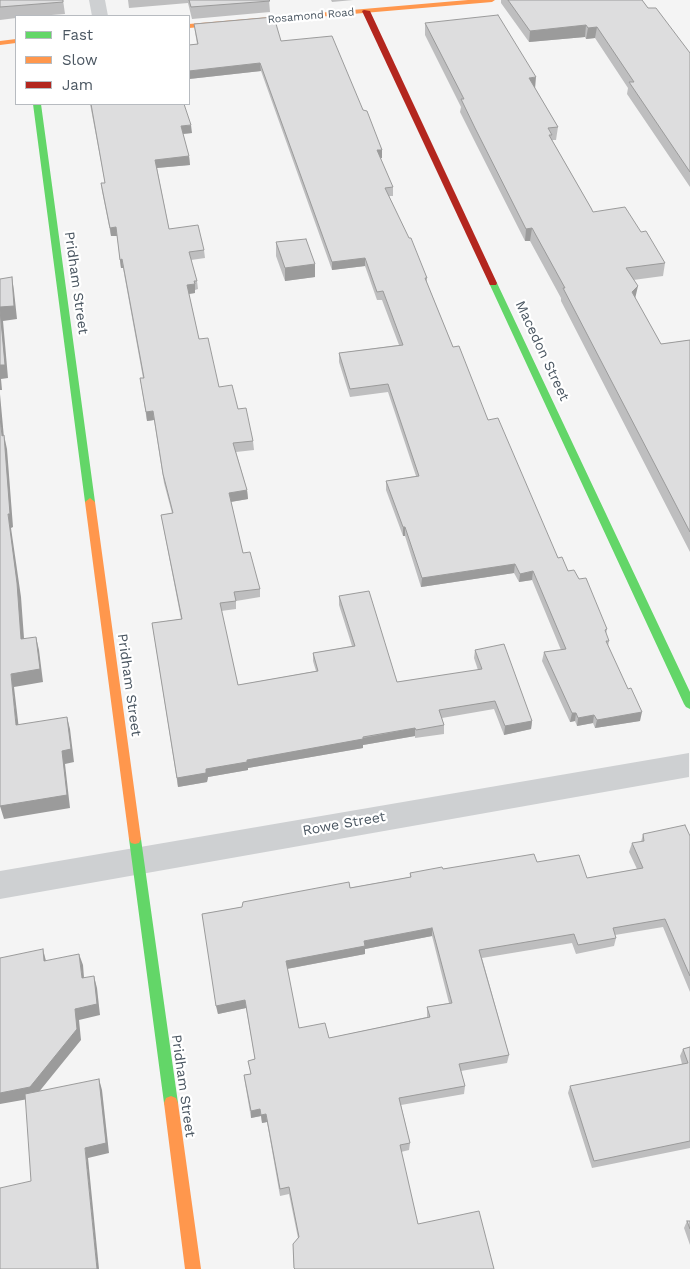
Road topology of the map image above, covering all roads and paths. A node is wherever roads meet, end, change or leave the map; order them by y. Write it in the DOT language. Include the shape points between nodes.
graph roads {
  1 [pos="97,0"];
  2 [pos="492,0"];
  3 [pos="417,3"];
  4 [pos="366,11"];
  5 [pos="100,15"];
  6 [pos="190,26"];
  7 [pos="15,41"];
  8 [pos="0,43"];
  9 [pos="37,105"];
  10 [pos="690,704"];
  11 [pos="690,758"];
  12 [pos="137,860"];
  13 [pos="0,885"];
  14 [pos="193,1269"];
  1 -- 5 [label="street"];
  2 -- 3 [label="street, Rosamond Road"];
  3 -- 4 [label="street, Rosamond Road"];
  4 -- 6 [label="street, Rosamond Road"];
  4 -- 10 [label="street, Macedon Street"];
  7 -- 8 [label="street"];
  9 -- 12 [label="street, Pridham Street"];
  11 -- 12 [label="street, Rowe Street"];
  12 -- 13 [label="street, Rowe Street"];
  12 -- 14 [label="street, Pridham Street"];
}
